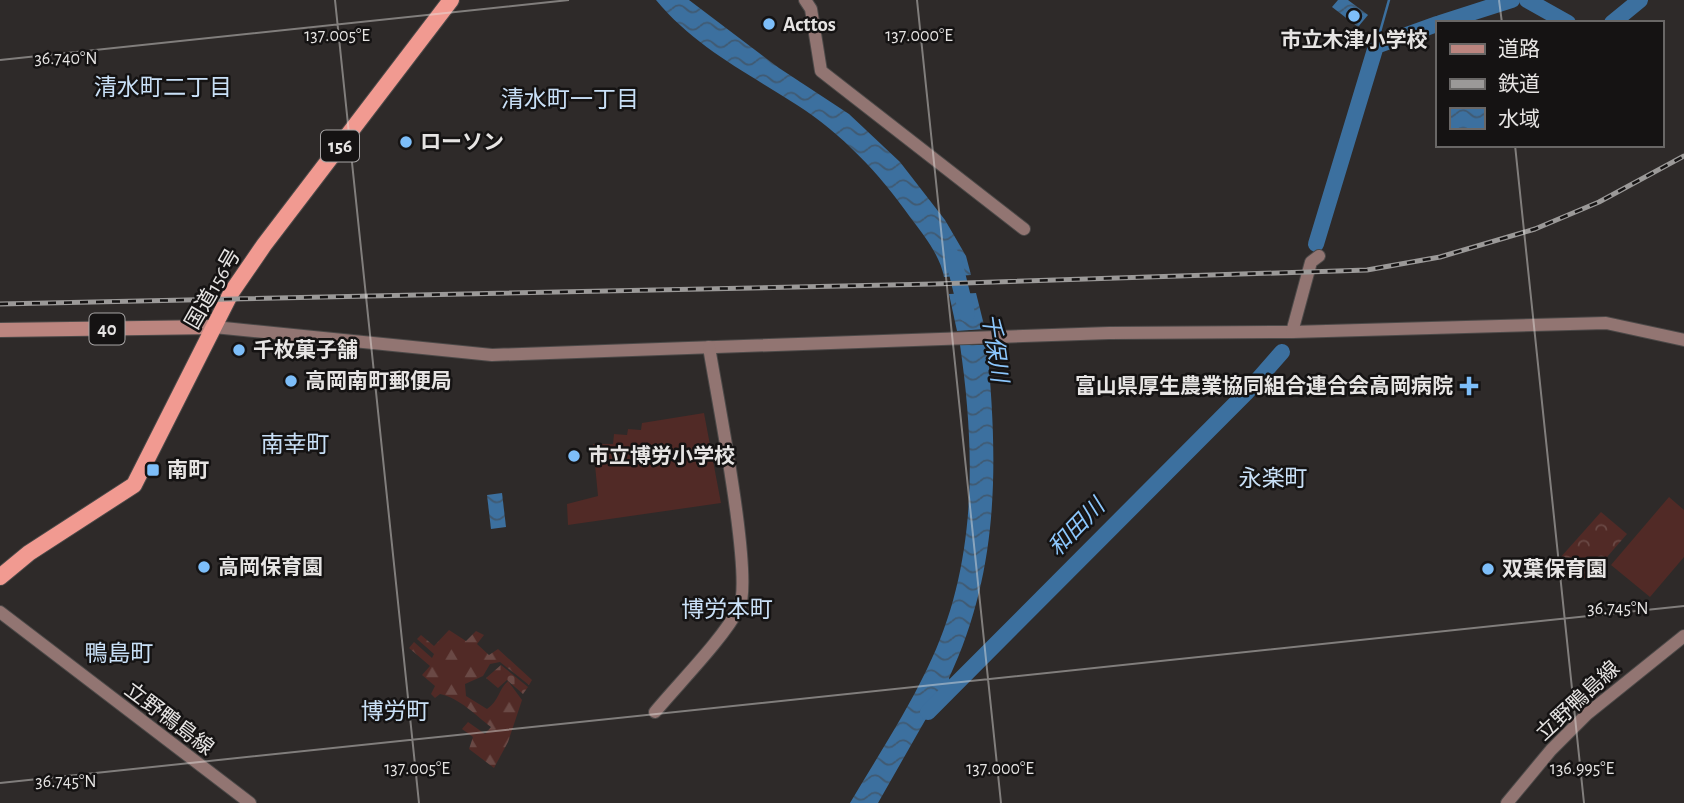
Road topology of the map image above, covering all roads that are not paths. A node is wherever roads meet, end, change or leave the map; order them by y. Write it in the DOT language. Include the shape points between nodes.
graph roads {
  1 [pos="450,0"];
  2 [pos="805,0"];
  3 [pos="1024,229"];
  4 [pos="1319,256"];
  5 [pos="214,327"];
  6 [pos="0,330"];
  7 [pos="1292,332"];
  8 [pos="1684,340"];
  9 [pos="709,347"];
  10 [pos="0,577"];
  11 [pos="0,612"];
  12 [pos="1684,636"];
  13 [pos="655,712"];
  14 [pos="250,803"];
  15 [pos="1507,803"];
  1 -- 5 [label="highway, 国道156号 / 156" via="264,245"];
  2 -- 3 [label="street" via="811,9 821,71"];
  4 -- 7 [label="street" via="1311,262"];
  5 -- 6 [label="main road, 40"];
  5 -- 9 [label="street" via="492,355"];
  5 -- 10 [label="highway, 国道156号 / 156" via="134,485"];
  7 -- 8 [label="street" via="1606,323"];
  7 -- 9 [label="street" via="957,337"];
  9 -- 13 [label="street" via="744,594 731,620"];
  11 -- 14 [label="street, 立野鴨島線"];
  12 -- 15 [label="street, 立野鴨島線" via="1587,714"];
}
